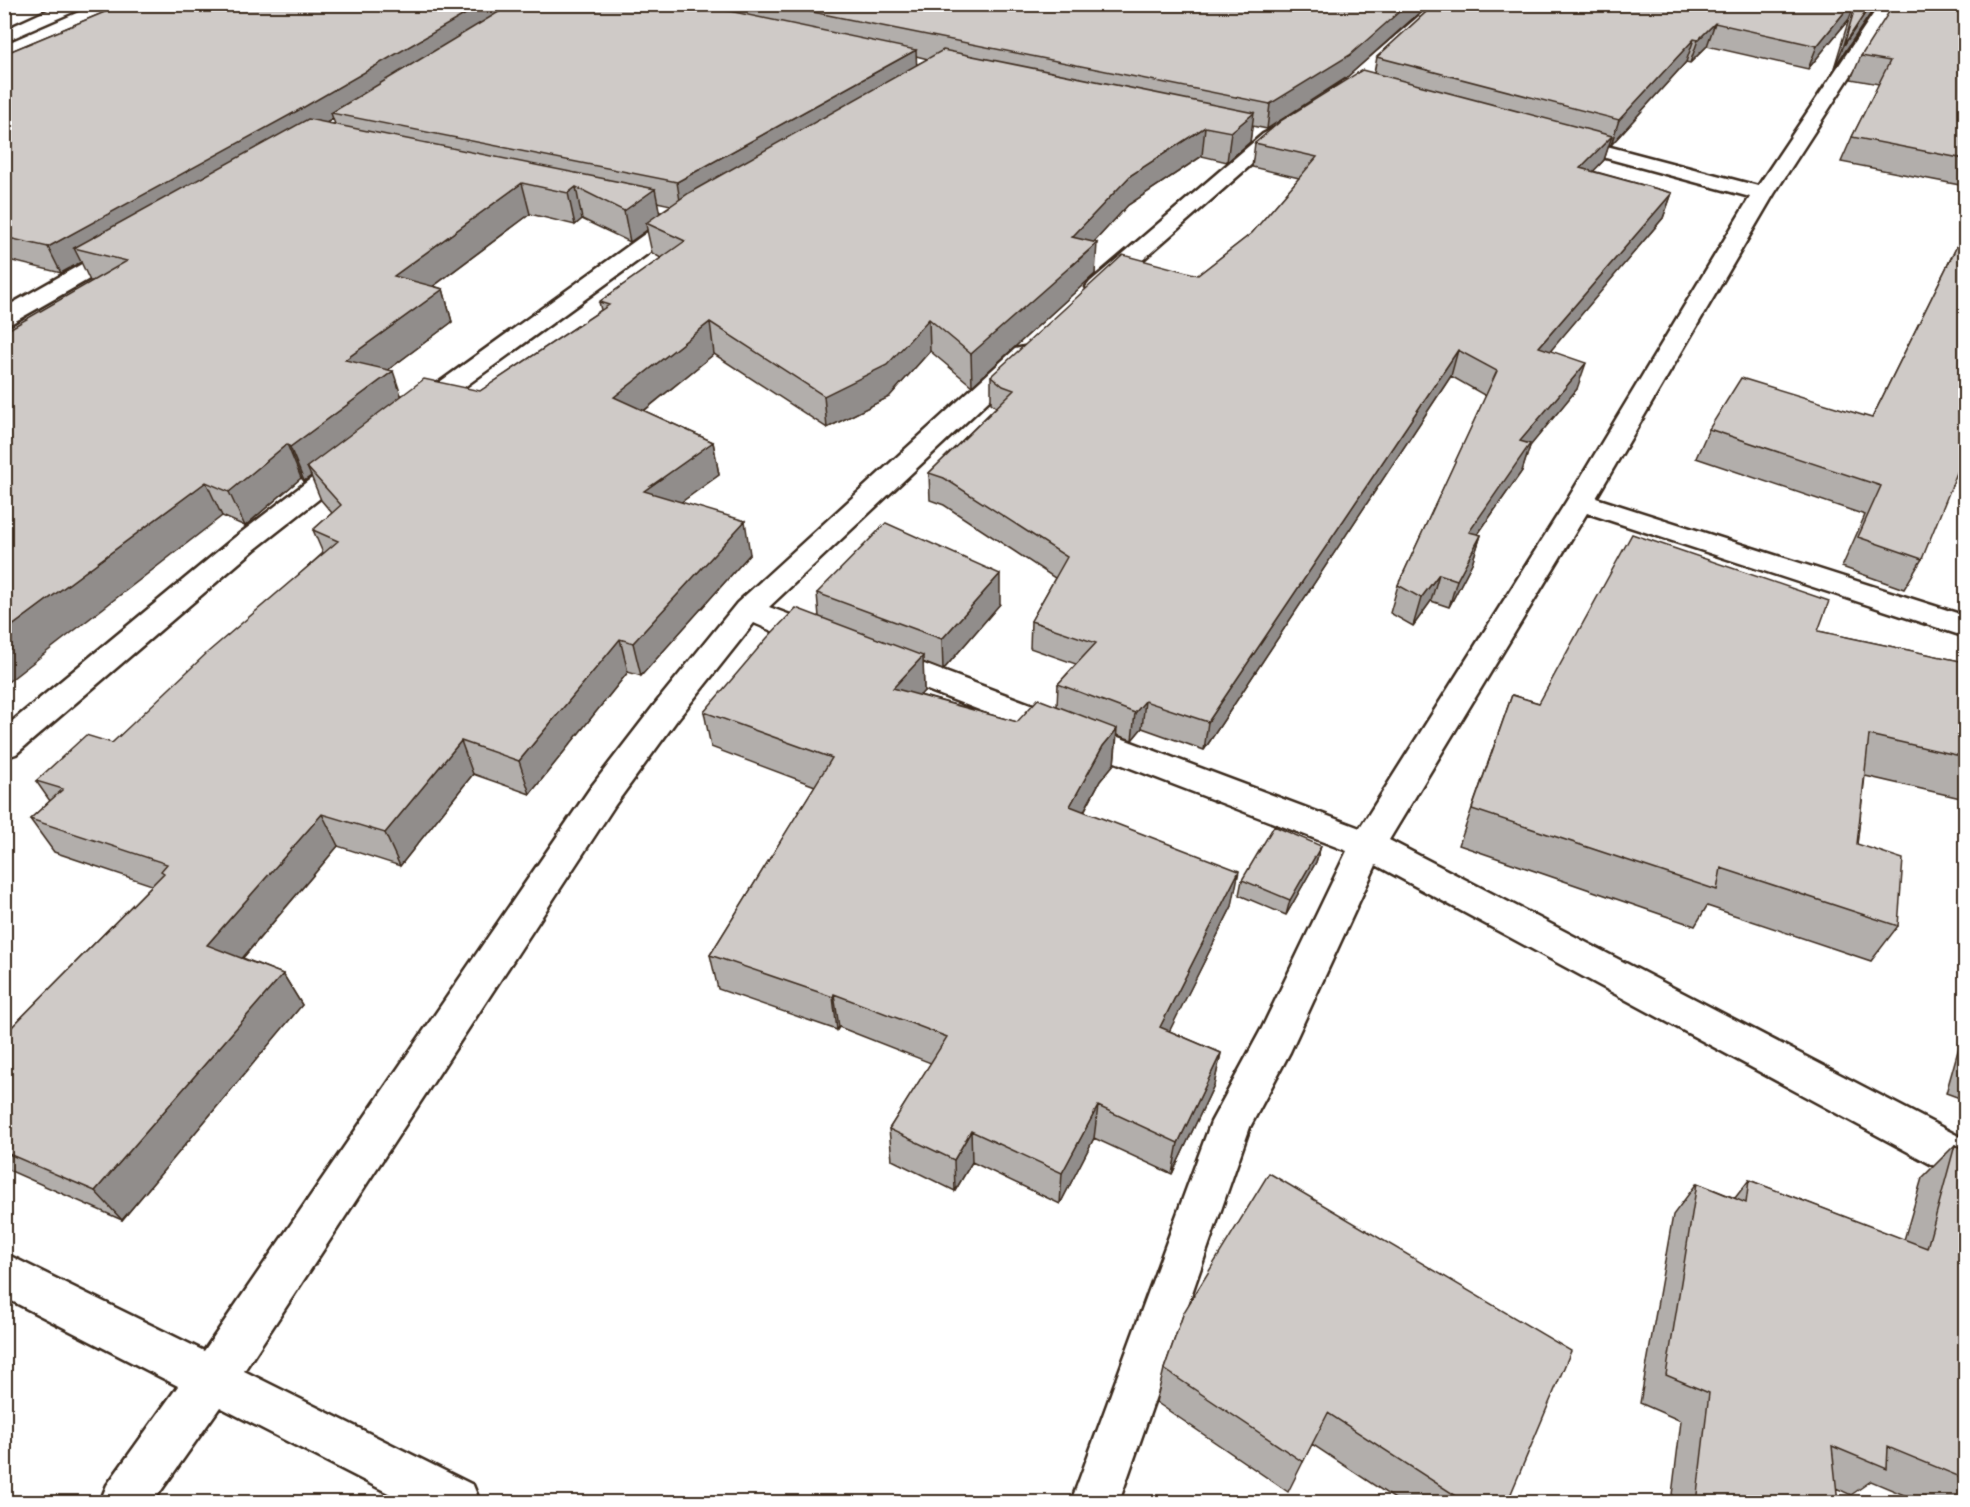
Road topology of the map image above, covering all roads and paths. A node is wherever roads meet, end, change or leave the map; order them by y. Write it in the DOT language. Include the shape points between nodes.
graph roads {
  1 [pos="76,4"];
  2 [pos="1444,4"];
  3 [pos="1889,4"];
  4 [pos="4,37"];
  5 [pos="1548,136"];
  6 [pos="1763,194"];
  7 [pos="684,210"];
  8 [pos="139,241"];
  9 [pos="1077,306"];
  10 [pos="4,318"];
  11 [pos="1044,336"];
  12 [pos="1581,502"];
  13 [pos="748,610"];
  14 [pos="1965,627"];
  15 [pos="4,746"];
  16 [pos="1368,845"];
  17 [pos="1965,1161"];
  18 [pos="4,1274"];
  19 [pos="211,1380"];
  20 [pos="124,1503"];
  21 [pos="456,1503"];
  22 [pos="1095,1503"];
  1 -- 4 [label="street"];
  2 -- 9 [label="street" via="1365,87 1259,136"];
  3 -- 6 [label="street"];
  5 -- 6 [label="street"];
  6 -- 12 [label="street"];
  7 -- 15 [label="street" via="244,544"];
  8 -- 10 [label="street"];
  11 -- 13 [label="street"];
  12 -- 14 [label="street"];
  12 -- 16 [label="street"];
  13 -- 16 [label="street"];
  13 -- 19 [label="street" via="603,796"];
  16 -- 17 [label="street"];
  16 -- 22 [label="street" via="1276,1040 1231,1122"];
  18 -- 19 [label="street"];
  19 -- 20 [label="street"];
  19 -- 21 [label="street"];
}
